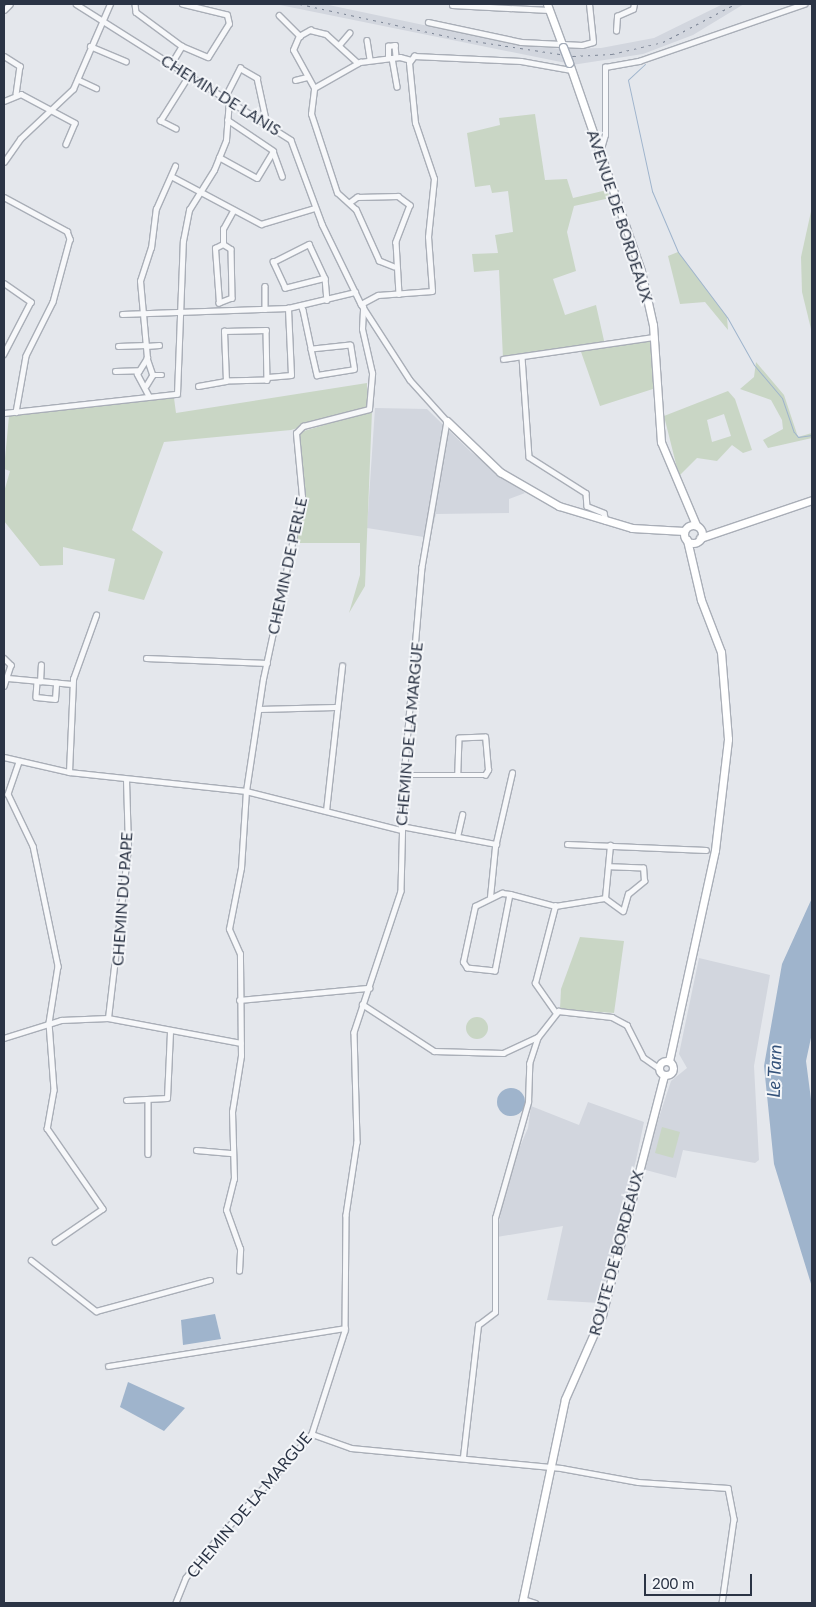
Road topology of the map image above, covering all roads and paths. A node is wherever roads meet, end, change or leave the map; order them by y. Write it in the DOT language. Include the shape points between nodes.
graph roads {
  1 [pos="10,4"];
  2 [pos="76,4"];
  3 [pos="110,4"];
  4 [pos="136,4"];
  5 [pos="182,4"];
  6 [pos="589,4"];
  7 [pos="634,4"];
  8 [pos="804,4"];
  9 [pos="452,5"];
  10 [pos="548,7"];
  11 [pos="4,10"];
  12 [pos="279,15"];
  13 [pos="101,20"];
  14 [pos="428,22"];
  15 [pos="616,31"];
  16 [pos="350,33"];
  17 [pos="300,36"];
  18 [pos="367,40"];
  19 [pos="340,45"];
  20 [pos="562,45"];
  21 [pos="90,46"];
  22 [pos="182,46"];
  23 [pos="4,56"];
  24 [pos="392,58"];
  25 [pos="370,60"];
  26 [pos="411,60"];
  27 [pos="126,61"];
  28 [pos="358,63"];
  29 [pos="171,64"];
  30 [pos="570,66"];
  31 [pos="189,75"];
  32 [pos="307,77"];
  33 [pos="79,80"];
  34 [pos="296,80"];
  35 [pos="397,87"];
  36 [pos="96,88"];
  37 [pos="314,88"];
  38 [pos="16,94"];
  39 [pos="227,99"];
  40 [pos="4,101"];
  41 [pos="52,109"];
  42 [pos="227,120"];
  43 [pos="267,124"];
  44 [pos="176,129"];
  45 [pos="66,144"];
  46 [pos="273,150"];
  47 [pos="600,152"];
  48 [pos="219,157"];
  49 [pos="4,162"];
  50 [pos="175,166"];
  51 [pos="282,176"];
  52 [pos="172,177"];
  53 [pos="200,192"];
  54 [pos="4,196"];
  55 [pos="350,202"];
  56 [pos="315,208"];
  57 [pos="233,211"];
  58 [pos="223,244"];
  59 [pos="394,267"];
  60 [pos="322,279"];
  61 [pos="4,283"];
  62 [pos="265,286"];
  63 [pos="356,292"];
  64 [pos="399,294"];
  65 [pos="327,300"];
  66 [pos="225,302"];
  67 [pos="301,305"];
  68 [pos="362,306"];
  69 [pos="288,308"];
  70 [pos="225,309"];
  71 [pos="265,309"];
  72 [pos="146,310"];
  73 [pos="178,310"];
  74 [pos="122,314"];
  75 [pos="654,337"];
  76 [pos="118,346"];
  77 [pos="146,346"];
  78 [pos="159,346"];
  79 [pos="311,349"];
  80 [pos="4,354"];
  81 [pos="522,357"];
  82 [pos="147,358"];
  83 [pos="503,359"];
  84 [pos="138,370"];
  85 [pos="115,371"];
  86 [pos="153,375"];
  87 [pos="162,375"];
  88 [pos="268,377"];
  89 [pos="226,381"];
  90 [pos="147,385"];
  91 [pos="198,386"];
  92 [pos="149,397"];
  93 [pos="16,412"];
  94 [pos="4,413"];
  95 [pos="447,421"];
  96 [pos="812,500"];
  97 [pos="688,510"];
  98 [pos="606,522"];
  99 [pos="697,526"];
  100 [pos="685,530"];
  101 [pos="716,530"];
  102 [pos="669,532"];
  103 [pos="699,539"];
  104 [pos="686,540"];
  105 [pos="694,559"];
  106 [pos="96,615"];
  107 [pos="4,658"];
  108 [pos="146,658"];
  109 [pos="267,663"];
  110 [pos="41,665"];
  111 [pos="342,666"];
  112 [pos="8,678"];
  113 [pos="39,682"];
  114 [pos="56,683"];
  115 [pos="72,684"];
  116 [pos="4,686"];
  117 [pos="335,707"];
  118 [pos="259,710"];
  119 [pos="4,757"];
  120 [pos="19,762"];
  121 [pos="69,772"];
  122 [pos="458,774"];
  123 [pos="512,774"];
  124 [pos="404,776"];
  125 [pos="126,780"];
  126 [pos="246,791"];
  127 [pos="326,811"];
  128 [pos="462,815"];
  129 [pos="401,828"];
  130 [pos="457,837"];
  131 [pos="496,844"];
  132 [pos="567,844"];
  133 [pos="610,845"];
  134 [pos="706,850"];
  135 [pos="611,867"];
  136 [pos="510,894"];
  137 [pos="490,897"];
  138 [pos="605,898"];
  139 [pos="555,906"];
  140 [pos="369,988"];
  141 [pos="239,1000"];
  142 [pos="362,1004"];
  143 [pos="555,1012"];
  144 [pos="108,1018"];
  145 [pos="50,1023"];
  146 [pos="170,1032"];
  147 [pos="538,1037"];
  148 [pos="4,1038"];
  149 [pos="241,1043"];
  150 [pos="669,1061"];
  151 [pos="659,1068"];
  152 [pos="664,1075"];
  153 [pos="148,1099"];
  154 [pos="126,1100"];
  155 [pos="196,1150"];
  156 [pos="233,1153"];
  157 [pos="148,1154"];
  158 [pos="55,1242"];
  159 [pos="31,1260"];
  160 [pos="239,1271"];
  161 [pos="210,1280"];
  162 [pos="345,1328"];
  163 [pos="108,1366"];
  164 [pos="312,1434"];
  165 [pos="463,1457"];
  166 [pos="550,1468"];
  167 [pos="522,1601"];
  168 [pos="176,1603"];
  169 [pos="536,1603"];
  170 [pos="722,1603"];
  1 -- 11 [label="street"];
  2 -- 13 [label="street, CHEMIN DE LANIS"];
  3 -- 13 [label="street"];
  4 -- 22 [label="street" via="136,12"];
  5 -- 22 [label="street" via="227,15 229,24 208,58"];
  6 -- 20 [label="street" via="593,42"];
  7 -- 15 [label="street" via="632,9 617,16"];
  8 -- 47 [label="street" via="639,61 605,67"];
  9 -- 10 [label="street"];
  10 -- 20 [label="main road, AVENUE DE BORDEAUX"];
  12 -- 17 [label="street"];
  13 -- 21 [label="street"];
  13 -- 29 [label="street, CHEMIN DE LANIS"];
  14 -- 20 [label="street" via="521,42"];
  16 -- 19 [label="street"];
  17 -- 19 [label="street" via="317,30"];
  17 -- 32 [label="street" via="293,50"];
  18 -- 25 [label="street"];
  19 -- 28 [label="street"];
  20 -- 30 [label="main road, AVENUE DE BORDEAUX, bridge"];
  21 -- 27 [label="street"];
  21 -- 33 [label="street"];
  22 -- 29 [label="street"];
  23 -- 38 [label="street" via="20,66"];
  24 -- 25 [label="street"];
  24 -- 26 [label="street"];
  24 -- 35 [label="street"];
  25 -- 28 [label="street"];
  26 -- 30 [label="street" via="414,56"];
  26 -- 64 [label="street" via="415,123 434,179 428,237 432,290"];
  28 -- 37 [label="street"];
  29 -- 31 [label="street, CHEMIN DE LANIS"];
  30 -- 47 [label="main road, AVENUE DE BORDEAUX"];
  31 -- 39 [label="street, CHEMIN DE LANIS"];
  31 -- 44 [label="street" via="160,121"];
  32 -- 34 [label="street"];
  32 -- 37 [label="street"];
  33 -- 36 [label="street"];
  33 -- 41 [label="street"];
  37 -- 55 [label="street" via="312,121 337,193"];
  38 -- 40 [label="street"];
  38 -- 41 [label="street"];
  39 -- 42 [label="street"];
  39 -- 43 [label="street, CHEMIN DE LANIS"];
  39 -- 43 [label="street" via="240,68 257,78"];
  41 -- 45 [label="street" via="76,124"];
  41 -- 49 [label="street"];
  42 -- 46 [label="street"];
  42 -- 48 [label="street"];
  43 -- 56 [label="street, CHEMIN DE LANIS" via="291,140"];
  46 -- 48 [label="street" via="257,178"];
  46 -- 51 [label="street"];
  47 -- 75 [label="main road, AVENUE DE BORDEAUX" via="641,271"];
  48 -- 53 [label="street"];
  50 -- 52 [label="street"];
  52 -- 53 [label="street"];
  52 -- 72 [label="street" via="156,208 151,248 141,276"];
  53 -- 57 [label="street"];
  53 -- 73 [label="street" via="189,210 183,241"];
  54 -- 93 [label="street" via="67,231 70,239 53,302 26,356"];
  55 -- 59 [label="street" via="383,266"];
  55 -- 59 [label="street" via="356,197 407,199 410,212 396,242"];
  56 -- 57 [label="street" via="261,224"];
  56 -- 63 [label="street, CHEMIN DE LANIS"];
  57 -- 58 [label="street" via="223,228"];
  58 -- 66 [label="street" via="231,249 232,263 232,298"];
  58 -- 66 [label="street" via="215,248 215,278 216,300"];
  59 -- 64 [label="street"];
  60 -- 60 [label="street" via="285,288 273,262 309,244"];
  60 -- 65 [label="street"];
  61 -- 80 [label="street" via="31,302"];
  62 -- 71 [label="street"];
  63 -- 65 [label="street"];
  63 -- 68 [label="street, CHEMIN DE LANIS"];
  64 -- 68 [label="street" via="372,297"];
  65 -- 67 [label="street"];
  66 -- 70 [label="street"];
  67 -- 69 [label="street"];
  67 -- 79 [label="street"];
  68 -- 95 [label="street" via="421,396"];
  68 -- 109 [label="street, CHEMIN DE PERLE" via="363,335 372,373 369,409 304,426 296,433 302,497"];
  69 -- 71 [label="street"];
  69 -- 88 [label="street" via="291,375"];
  70 -- 71 [label="street"];
  70 -- 73 [label="street"];
  72 -- 73 [label="street"];
  72 -- 74 [label="street"];
  72 -- 77 [label="street"];
  73 -- 92 [label="street" via="177,394"];
  75 -- 81 [label="street"];
  75 -- 97 [label="main road, AVENUE DE BORDEAUX" via="660,442"];
  76 -- 77 [label="street"];
  77 -- 78 [label="street"];
  77 -- 82 [label="street"];
  79 -- 79 [label="street" via="319,376 354,369 350,345"];
  81 -- 83 [label="street"];
  81 -- 98 [label="street" via="529,457 586,493 586,506 604,513"];
  82 -- 84 [label="street"];
  82 -- 86 [label="street"];
  84 -- 85 [label="street"];
  84 -- 90 [label="street"];
  86 -- 87 [label="street"];
  86 -- 90 [label="street"];
  88 -- 89 [label="street"];
  88 -- 89 [label="street" via="266,330 224,331"];
  89 -- 91 [label="street"];
  90 -- 92 [label="street"];
  92 -- 93 [label="street"];
  93 -- 94 [label="street"];
  95 -- 98 [label="main road" via="484,459 520,485 559,506"];
  95 -- 124 [label="street, CHEMIN DE LA MARGUE" via="424,549"];
  96 -- 101 [label="main road" via="762,519"];
  97 -- 99 [label="main road, AVENUE DE BORDEAUX"];
  97 -- 100 [label="main road"];
  98 -- 102 [label="main road"];
  99 -- 100 [label="main road"];
  99 -- 101 [label="main road"];
  99 -- 103 [label="main road, AVENUE DE BORDEAUX"];
  100 -- 102 [label="main road"];
  100 -- 104 [label="main road"];
  101 -- 103 [label="main road"];
  102 -- 104 [label="main road"];
  103 -- 104 [label="main road"];
  103 -- 105 [label="main road"];
  104 -- 105 [label="main road"];
  105 -- 150 [label="main road" via="700,595 722,658 728,739 715,850"];
  106 -- 115 [label="street"];
  107 -- 112 [label="street" via="11,661"];
  108 -- 109 [label="street"];
  109 -- 118 [label="street, CHEMIN DE PERLE"];
  110 -- 113 [label="street"];
  111 -- 117 [label="street"];
  112 -- 113 [label="street"];
  112 -- 116 [label="street"];
  113 -- 114 [label="street"];
  113 -- 114 [label="street" via="36,697 56,699"];
  114 -- 115 [label="street"];
  115 -- 121 [label="street"];
  117 -- 118 [label="street"];
  117 -- 127 [label="street"];
  118 -- 126 [label="street, CHEMIN DE PERLE"];
  119 -- 120 [label="street"];
  120 -- 121 [label="street"];
  120 -- 145 [label="street" via="8,794 33,846 58,966"];
  121 -- 125 [label="street"];
  122 -- 122 [label="street" via="459,738 485,737 488,770 485,775"];
  122 -- 124 [label="street"];
  123 -- 131 [label="street"];
  124 -- 129 [label="street, CHEMIN DE LA MARGUE"];
  125 -- 126 [label="street"];
  125 -- 144 [label="street, CHEMIN DU PAPE" via="128,847"];
  126 -- 127 [label="street"];
  126 -- 141 [label="street, CHEMIN DE PERLE" via="241,868 229,929 240,954"];
  127 -- 129 [label="street"];
  128 -- 130 [label="street"];
  129 -- 130 [label="street"];
  129 -- 140 [label="street, CHEMIN DE LA MARGUE" via="401,891"];
  130 -- 131 [label="street"];
  131 -- 137 [label="street"];
  132 -- 133 [label="street"];
  133 -- 134 [label="street"];
  133 -- 135 [label="street"];
  135 -- 138 [label="street"];
  135 -- 138 [label="street" via="643,868 644,881 628,894 623,911"];
  136 -- 137 [label="street"];
  136 -- 137 [label="street" via="497,965 492,973 467,968 463,962 472,910"];
  136 -- 139 [label="street"];
  138 -- 139 [label="street"];
  139 -- 143 [label="street" via="535,983"];
  140 -- 141 [label="street"];
  140 -- 142 [label="street, CHEMIN DE LA MARGUE"];
  141 -- 149 [label="street, CHEMIN DE PERLE"];
  142 -- 147 [label="street" via="434,1051 504,1052"];
  142 -- 162 [label="street, CHEMIN DE LA MARGUE" via="352,1058 357,1142 346,1215"];
  143 -- 147 [label="street"];
  143 -- 151 [label="street" via="616,1018 631,1031 648,1062"];
  144 -- 145 [label="street"];
  144 -- 146 [label="street"];
  145 -- 148 [label="street"];
  145 -- 158 [label="street" via="54,1090 48,1128 103,1209"];
  146 -- 149 [label="street"];
  146 -- 153 [label="street" via="167,1098"];
  147 -- 165 [label="street" via="529,1064 528,1102 495,1218 495,1312 478,1325"];
  149 -- 156 [label="street, CHEMIN DE PERLE" via="232,1112"];
  150 -- 151 [label="main road"];
  150 -- 152 [label="main road, ROUTE DE BORDEAUX" via="673,1071"];
  151 -- 152 [label="main road"];
  152 -- 166 [label="main road, ROUTE DE BORDEAUX" via="602,1316 567,1392"];
  153 -- 154 [label="street"];
  153 -- 157 [label="street"];
  155 -- 156 [label="street"];
  156 -- 160 [label="street, CHEMIN DE PERLE" via="234,1179 226,1210 240,1249"];
  159 -- 161 [label="street" via="96,1311"];
  162 -- 163 [label="street"];
  162 -- 164 [label="street, CHEMIN DE LA MARGUE"];
  164 -- 165 [label="street" via="351,1448"];
  164 -- 168 [label="street, CHEMIN DE LA MARGUE" via="186,1578"];
  165 -- 166 [label="street"];
  166 -- 167 [label="main road, ROUTE DE BORDEAUX"];
  166 -- 170 [label="street" via="638,1482 728,1488 734,1498 734,1527"];
  167 -- 169 [label="street"];
}
